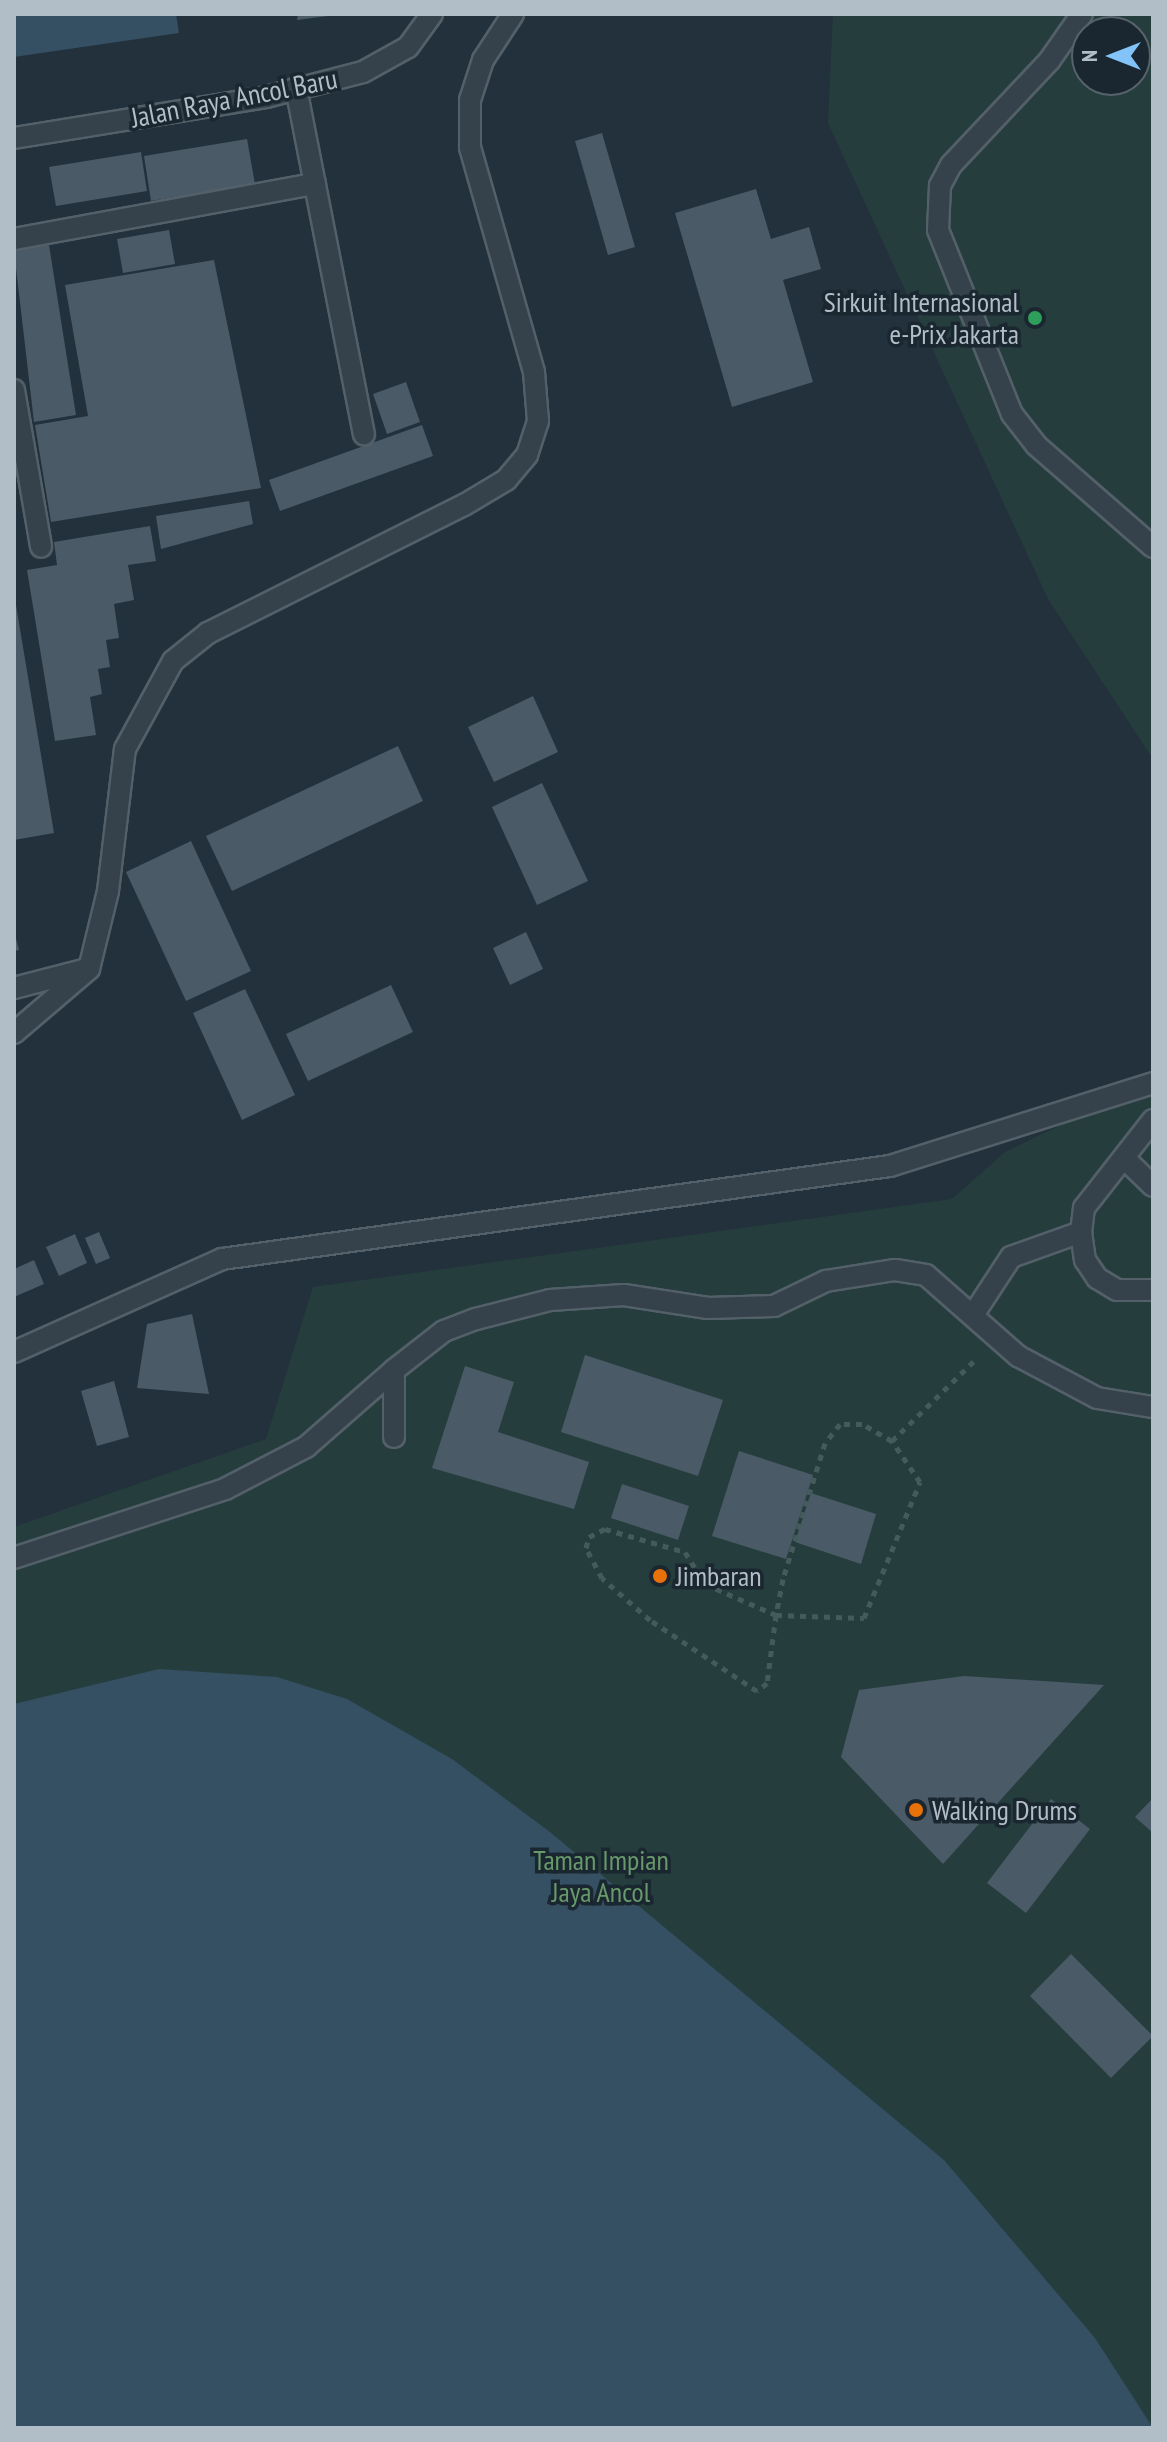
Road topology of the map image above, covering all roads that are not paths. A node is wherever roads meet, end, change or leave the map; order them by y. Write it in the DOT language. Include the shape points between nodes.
graph roads {
  1 [pos="432,14"];
  2 [pos="513,14"];
  3 [pos="1082,14"];
  4 [pos="296,88"];
  5 [pos="14,138"];
  6 [pos="315,184"];
  7 [pos="14,239"];
  8 [pos="14,390"];
  9 [pos="364,434"];
  10 [pos="41,547"];
  11 [pos="1153,547"];
  12 [pos="89,969"];
  13 [pos="14,988"];
  14 [pos="14,1033"];
  15 [pos="1153,1083"];
  16 [pos="1153,1120"];
  17 [pos="1125,1159"];
  18 [pos="1153,1186"];
  19 [pos="1081,1232"];
  20 [pos="1153,1290"];
  21 [pos="975,1312"];
  22 [pos="14,1352"];
  23 [pos="394,1370"];
  24 [pos="1153,1407"];
  25 [pos="394,1437"];
  26 [pos="14,1558"];
  1 -- 4 [label="lane, Jalan Raya Ancol Baru" via="387,63"];
  2 -- 12 [label="lane" via="483,60 470,100 470,147 534,372 538,421 527,455 506,480 464,505 208,633 173,661 125,749 108,891"];
  3 -- 11 [label="lane" via="1049,61 951,165 940,186 938,230 1012,414 1036,445"];
  4 -- 5 [label="lane, Jalan Raya Ancol Baru"];
  4 -- 6 [label="lane"];
  6 -- 7 [label="lane"];
  6 -- 9 [label="lane"];
  8 -- 10 [label="lane"];
  12 -- 13 [label="lane"];
  12 -- 14 [label="lane"];
  15 -- 22 [label="lane" via="890,1166 222,1259"];
  16 -- 17 [label="lane"];
  17 -- 18 [label="lane"];
  17 -- 19 [label="lane" via="1084,1208"];
  19 -- 20 [label="lane" via="1085,1260 1097,1278 1117,1290"];
  19 -- 21 [label="lane" via="1011,1257"];
  21 -- 23 [label="lane" via="926,1275 895,1270 826,1281 774,1306 737,1309 624,1295 550,1300 444,1331"];
  21 -- 24 [label="lane" via="1018,1356 1097,1398"];
  23 -- 25 [label="lane"];
  23 -- 26 [label="lane" via="306,1447 225,1489"];
}
